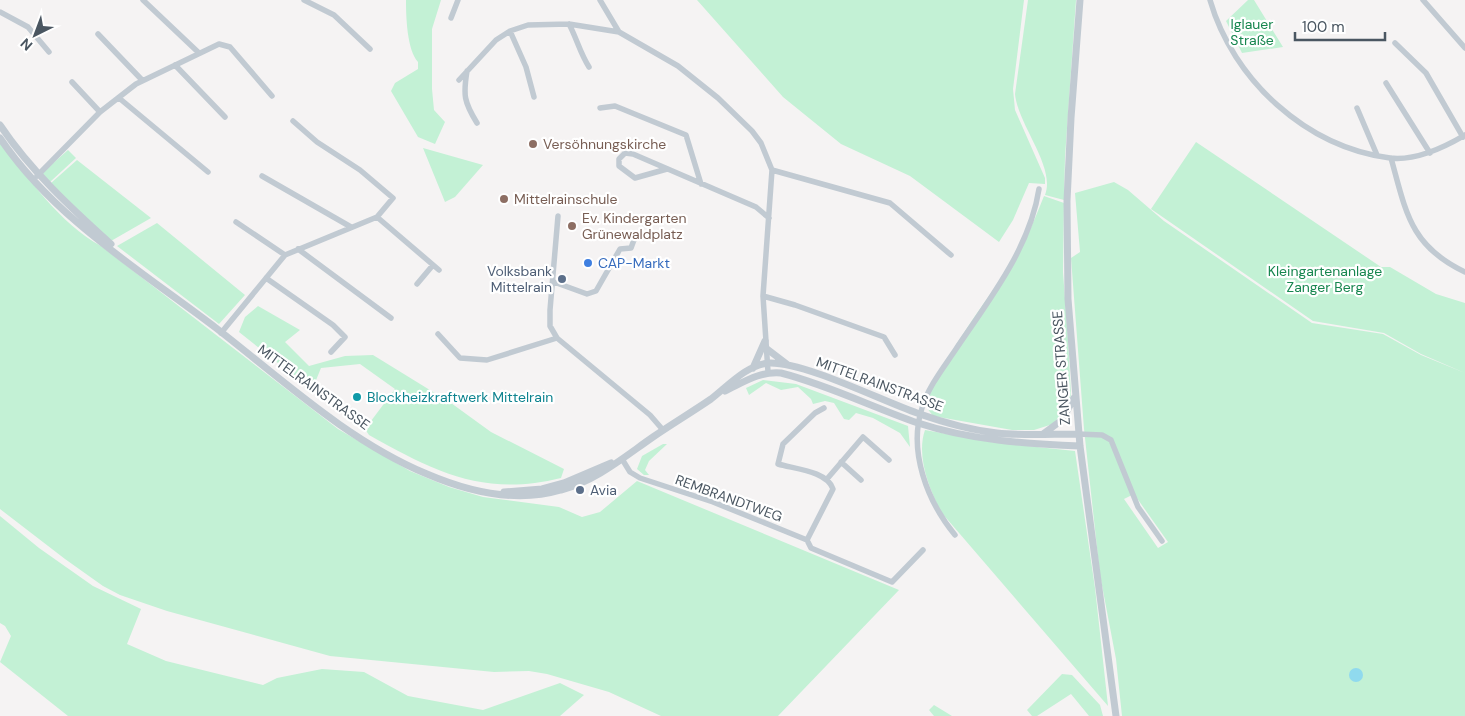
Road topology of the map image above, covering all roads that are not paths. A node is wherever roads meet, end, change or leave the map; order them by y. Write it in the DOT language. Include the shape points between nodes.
graph roads {
  1 [pos="143,0"];
  2 [pos="304,0"];
  3 [pos="458,0"];
  4 [pos="600,0"];
  5 [pos="1081,0"];
  6 [pos="1210,0"];
  7 [pos="1423,0"];
  8 [pos="0,12"];
  9 [pos="451,18"];
  10 [pos="569,24"];
  11 [pos="510,31"];
  12 [pos="619,32"];
  13 [pos="98,34"];
  14 [pos="1395,43"];
  15 [pos="1465,48"];
  16 [pos="370,49"];
  17 [pos="49,52"];
  18 [pos="200,54"];
  19 [pos="175,66"];
  20 [pos="589,67"];
  21 [pos="467,71"];
  22 [pos="142,80"];
  23 [pos="458,80"];
  24 [pos="72,82"];
  25 [pos="1386,83"];
  26 [pos="272,96"];
  27 [pos="534,97"];
  28 [pos="119,98"];
  29 [pos="600,108"];
  30 [pos="1357,108"];
  31 [pos="100,112"];
  32 [pos="225,117"];
  33 [pos="293,121"];
  34 [pos="477,123"];
  35 [pos="0,125"];
  36 [pos="1464,136"];
  37 [pos="0,138"];
  38 [pos="1430,153"];
  39 [pos="1377,155"];
  40 [pos="1390,158"];
  41 [pos="667,169"];
  42 [pos="772,170"];
  43 [pos="208,172"];
  44 [pos="262,176"];
  45 [pos="36,177"];
  46 [pos="701,184"];
  47 [pos="1039,189"];
  48 [pos="377,216"];
  49 [pos="558,216"];
  50 [pos="769,218"];
  51 [pos="236,222"];
  52 [pos="351,227"];
  53 [pos="635,237"];
  54 [pos="298,249"];
  55 [pos="285,255"];
  56 [pos="951,255"];
  57 [pos="433,265"];
  58 [pos="439,270"];
  59 [pos="1465,272"];
  60 [pos="266,278"];
  61 [pos="554,282"];
  62 [pos="417,284"];
  63 [pos="763,296"];
  64 [pos="391,318"];
  65 [pos="221,332"];
  66 [pos="438,334"];
  67 [pos="557,338"];
  68 [pos="766,345"];
  69 [pos="331,352"];
  70 [pos="895,356"];
  71 [pos="768,363"];
  72 [pos="790,366"];
  73 [pos="753,368"];
  74 [pos="768,372"];
  75 [pos="1074,397"];
  76 [pos="712,398"];
  77 [pos="824,408"];
  78 [pos="920,414"];
  79 [pos="919,423"];
  80 [pos="663,430"];
  81 [pos="1043,434"];
  82 [pos="1078,434"];
  83 [pos="1080,446"];
  84 [pos="622,459"];
  85 [pos="889,460"];
  86 [pos="841,462"];
  87 [pos="827,480"];
  88 [pos="861,480"];
  89 [pos="955,535"];
  90 [pos="807,540"];
  91 [pos="1162,541"];
  92 [pos="923,550"];
  93 [pos="1116,716"];
  1 -- 18 [label="street"];
  2 -- 16 [label="street" via="334,15"];
  3 -- 9 [label="street"];
  4 -- 12 [label="street"];
  5 -- 75 [label="street, ZANGER STRASSE" via="1067,201"];
  6 -- 39 [label="street" via="1236,56 1260,90 1294,120 1346,148"];
  7 -- 15 [label="street"];
  8 -- 17 [label="street" via="28,28"];
  10 -- 11 [label="street" via="528,25"];
  10 -- 12 [label="street"];
  10 -- 20 [label="street"];
  11 -- 21 [label="street" via="496,40"];
  11 -- 27 [label="street" via="526,67"];
  12 -- 42 [label="street" via="678,66 712,92 752,131 761,143"];
  13 -- 22 [label="street"];
  14 -- 36 [label="street" via="1426,73"];
  18 -- 19 [label="street"];
  18 -- 26 [label="street" via="219,44 230,47"];
  19 -- 22 [label="street"];
  19 -- 32 [label="street"];
  21 -- 23 [label="street"];
  21 -- 34 [label="street" via="463,92 467,107"];
  22 -- 28 [label="street"];
  24 -- 31 [label="street"];
  25 -- 38 [label="street"];
  28 -- 31 [label="street"];
  28 -- 43 [label="street"];
  29 -- 46 [label="street" via="615,106 686,135"];
  30 -- 39 [label="street"];
  31 -- 45 [label="street"];
  33 -- 48 [label="street" via="393,198"];
  35 -- 45 [label="street, MITTELRAINSTRASSE"];
  36 -- 38 [label="street"];
  37 -- 45 [label="street, MITTELRAINSTRASSE"];
  38 -- 40 [label="street"];
  39 -- 40 [label="street"];
  40 -- 59 [label="street" via="1404,207 1422,242 1443,262"];
  41 -- 41 [label="street" via="628,152 619,159 620,166 635,178"];
  41 -- 46 [label="street"];
  42 -- 50 [label="street"];
  42 -- 56 [label="street" via="890,203"];
  44 -- 52 [label="street"];
  45 -- 65 [label="street, MITTELRAINSTRASSE" via="135,267"];
  46 -- 50 [label="street" via="756,207"];
  47 -- 78 [label="street" via="1032,219 1003,280 939,373"];
  48 -- 52 [label="street"];
  48 -- 57 [label="street"];
  49 -- 61 [label="street"];
  50 -- 63 [label="street"];
  51 -- 55 [label="street"];
  52 -- 54 [label="street"];
  53 -- 61 [label="street" via="630,248 620,249 596,291 587,294"];
  54 -- 55 [label="street"];
  54 -- 64 [label="street"];
  55 -- 60 [label="street"];
  57 -- 58 [label="street"];
  57 -- 62 [label="street"];
  60 -- 65 [label="street"];
  60 -- 69 [label="street" via="345,337"];
  61 -- 67 [label="street" via="550,326"];
  63 -- 68 [label="street"];
  63 -- 70 [label="street" via="884,336"];
  65 -- 84 [label="street, MITTELRAINSTRASSE" via="314,406 398,460 450,483 529,496 564,490 602,474"];
  66 -- 67 [label="street" via="460,358 487,360"];
  67 -- 80 [label="street" via="650,415"];
  68 -- 71 [label="street"];
  68 -- 72 [label="street"];
  68 -- 73 [label="street"];
  71 -- 72 [label="street, MITTELRAINSTRASSE"];
  71 -- 73 [label="street, MITTELRAINSTRASSE"];
  71 -- 74 [label="street"];
  72 -- 78 [label="street, MITTELRAINSTRASSE"];
  73 -- 76 [label="street, MITTELRAINSTRASSE"];
  74 -- 76 [label="street, MITTELRAINSTRASSE"];
  74 -- 79 [label="street, MITTELRAINSTRASSE" via="794,376"];
  75 -- 81 [label="street" via="1062,420"];
  75 -- 82 [label="street, ZANGER STRASSE"];
  76 -- 80 [label="street, MITTELRAINSTRASSE"];
  77 -- 87 [label="street" via="783,444 778,464"];
  78 -- 79 [label="street"];
  78 -- 81 [label="street, MITTELRAINSTRASSE" via="997,433"];
  79 -- 83 [label="street, MITTELRAINSTRASSE" via="992,440"];
  79 -- 89 [label="street" via="918,445 927,488 942,519"];
  80 -- 84 [label="street, MITTELRAINSTRASSE"];
  81 -- 82 [label="street, MITTELRAINSTRASSE"];
  82 -- 83 [label="street, ZANGER STRASSE"];
  82 -- 91 [label="street" via="1102,435 1111,440 1138,507"];
  83 -- 93 [label="street, ZANGER STRASSE"];
  84 -- 90 [label="street, REMBRANDTWEG" via="630,472 640,478 712,502"];
  85 -- 86 [label="street" via="864,437"];
  86 -- 87 [label="street"];
  86 -- 88 [label="street"];
  87 -- 90 [label="street" via="833,489"];
  90 -- 92 [label="street, REMBRANDTWEG" via="811,548 892,582"];
}
